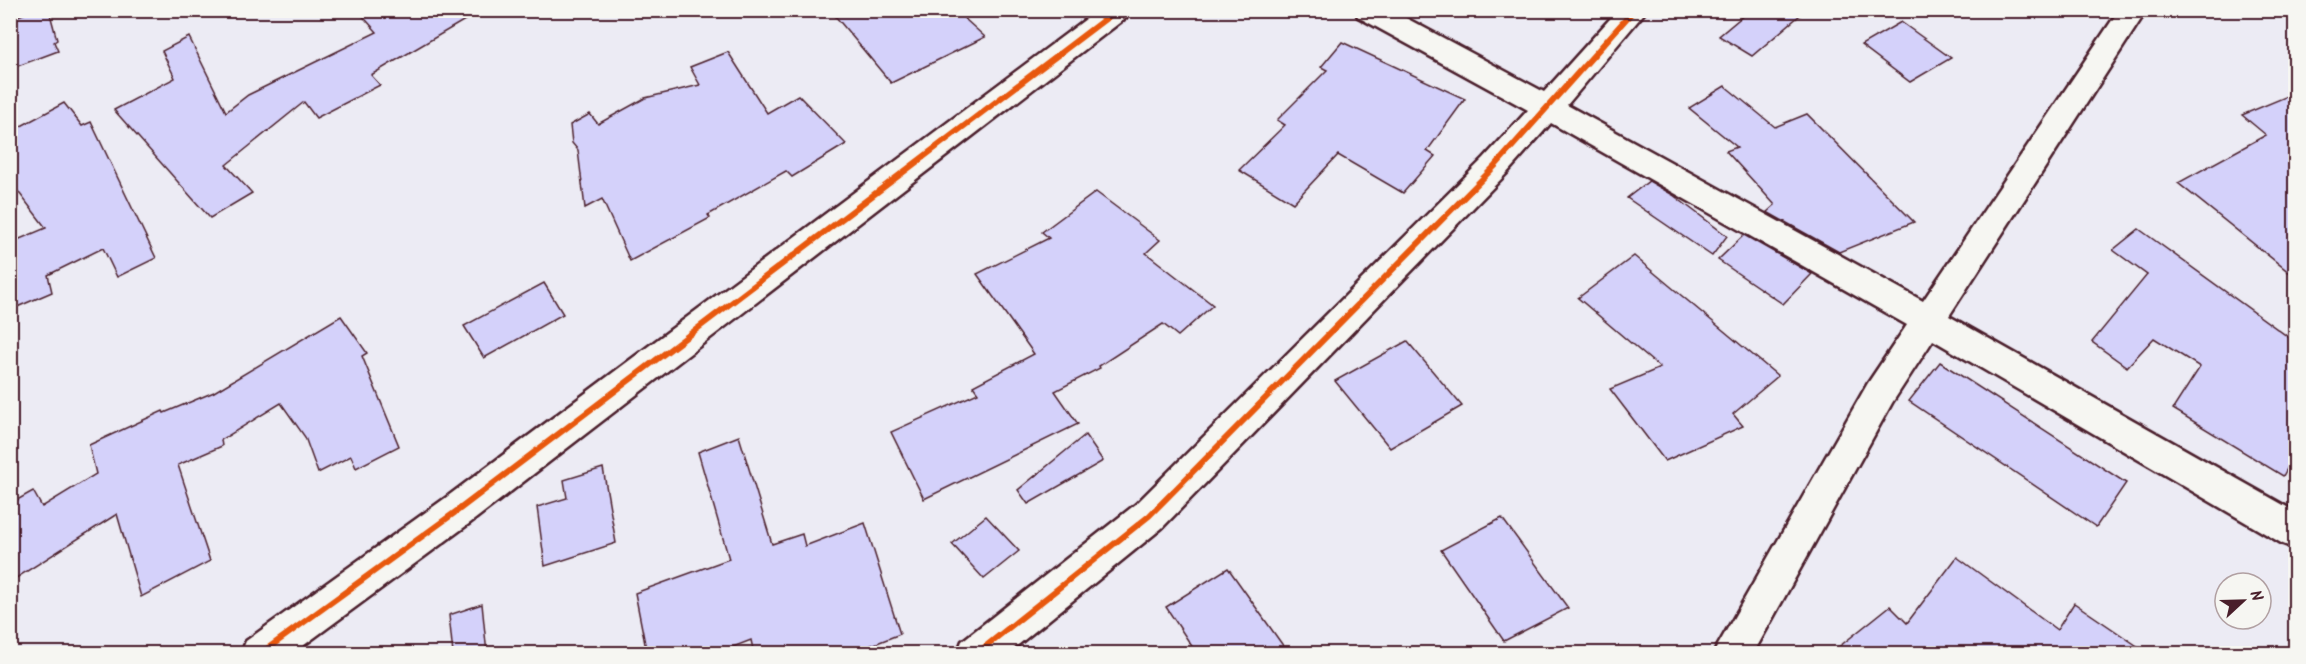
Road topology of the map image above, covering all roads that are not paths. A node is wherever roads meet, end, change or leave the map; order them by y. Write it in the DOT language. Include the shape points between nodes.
graph roads {
  1 [pos="1117,10"];
  2 [pos="1368,10"];
  3 [pos="1634,10"];
  4 [pos="2134,10"];
  5 [pos="1548,107"];
  6 [pos="1928,320"];
  7 [pos="2295,532"];
  8 [pos="260,654"];
  9 [pos="976,654"];
  10 [pos="1732,654"];
  1 -- 8 [label="street" via="458,511"];
  2 -- 5 [label="street"];
  3 -- 5 [label="street"];
  4 -- 6 [label="street"];
  5 -- 6 [label="street"];
  5 -- 9 [label="street" via="1495,166 1149,516"];
  6 -- 7 [label="street"];
  6 -- 10 [label="street" via="1880,393"];
}
